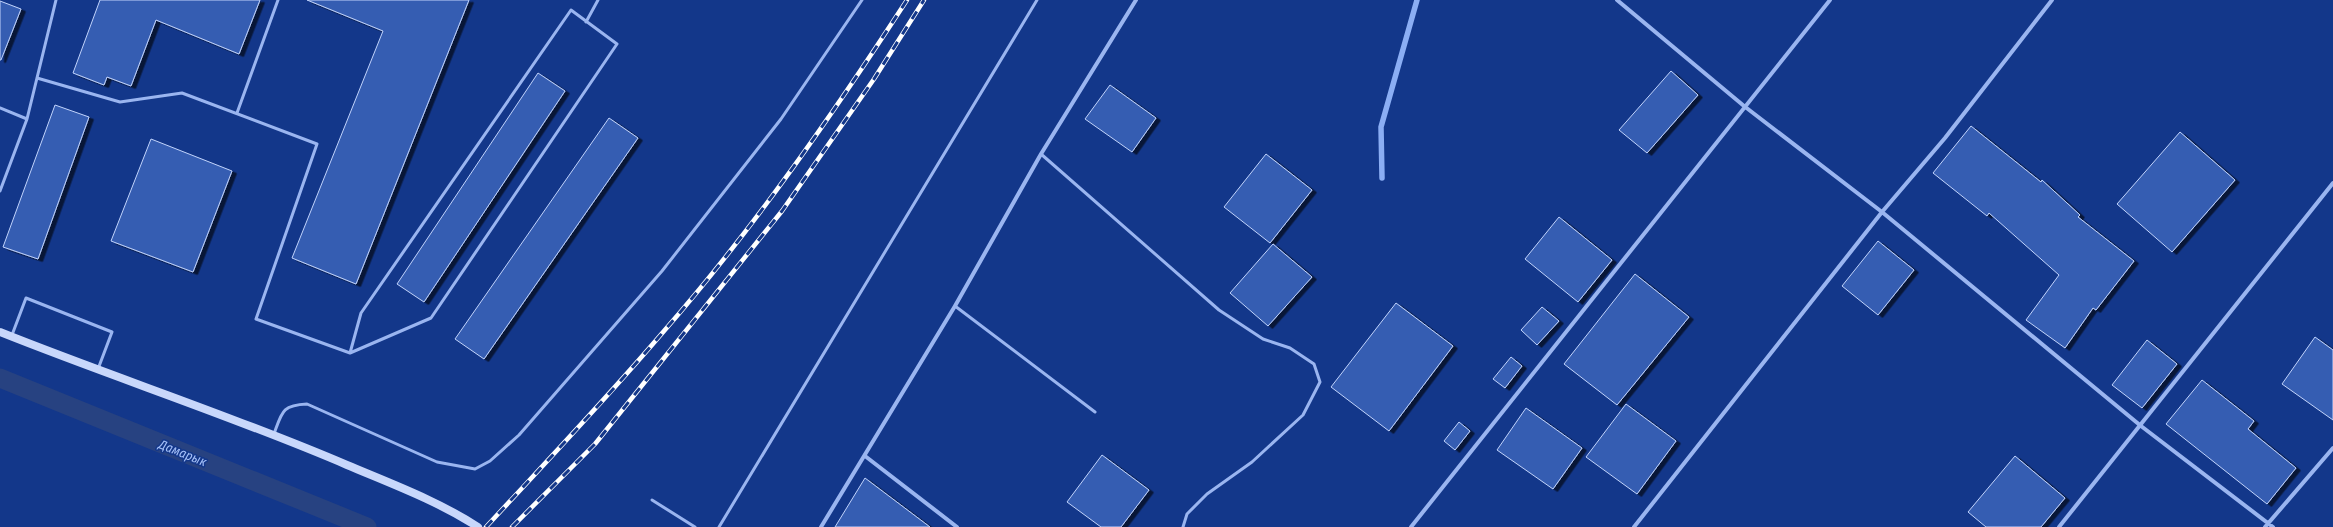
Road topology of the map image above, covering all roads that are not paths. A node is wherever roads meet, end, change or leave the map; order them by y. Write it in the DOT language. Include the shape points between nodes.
graph roads {
  1 [pos="56,0"];
  2 [pos="278,0"];
  3 [pos="598,0"];
  4 [pos="862,0"];
  5 [pos="1037,0"];
  6 [pos="1136,0"];
  7 [pos="1830,0"];
  8 [pos="2052,0"];
  9 [pos="1620,1"];
  10 [pos="586,22"];
  11 [pos="37,78"];
  12 [pos="1744,106"];
  13 [pos="0,108"];
  14 [pos="236,113"];
  15 [pos="27,119"];
  16 [pos="1041,154"];
  17 [pos="2333,183"];
  18 [pos="0,191"];
  19 [pos="1882,212"];
  20 [pos="955,306"];
  21 [pos="0,332"];
  22 [pos="12,337"];
  23 [pos="350,353"];
  24 [pos="97,371"];
  25 [pos="1095,412"];
  26 [pos="2141,426"];
  27 [pos="274,434"];
  28 [pos="2333,448"];
  29 [pos="865,456"];
  30 [pos="652,500"];
  31 [pos="2267,525"];
  32 [pos="478,527"];
  33 [pos="695,527"];
  34 [pos="719,527"];
  35 [pos="821,527"];
  36 [pos="957,527"];
  37 [pos="1183,527"];
  38 [pos="1411,527"];
  39 [pos="1634,527"];
  40 [pos="2059,527"];
  41 [pos="2273,527"];
  1 -- 11 [label="lane"];
  2 -- 14 [label="lane"];
  3 -- 10 [label="lane"];
  4 -- 27 [label="lane" via="781,119 662,271 519,435 490,461 475,468 437,462 307,404 291,405 282,412"];
  5 -- 34 [label="lane"];
  6 -- 16 [label="street"];
  7 -- 12 [label="street"];
  8 -- 19 [label="street" via="1945,138"];
  9 -- 12 [label="street"];
  10 -- 23 [label="lane" via="571,10 361,313"];
  10 -- 23 [label="lane" via="617,44 431,318"];
  11 -- 14 [label="lane" via="120,102 182,93"];
  11 -- 15 [label="lane"];
  12 -- 19 [label="street"];
  12 -- 38 [label="street"];
  13 -- 15 [label="lane"];
  14 -- 23 [label="lane" via="317,144 256,319"];
  15 -- 18 [label="lane"];
  16 -- 20 [label="street"];
  16 -- 37 [label="lane" via="1220,310 1263,339 1290,348 1314,364 1320,382 1303,415 1252,462 1207,494 1186,514"];
  17 -- 26 [label="street"];
  19 -- 26 [label="street"];
  19 -- 39 [label="street"];
  20 -- 25 [label="lane"];
  20 -- 29 [label="street"];
  21 -- 22 [label="main road"];
  22 -- 24 [label="main road"];
  22 -- 24 [label="lane" via="26,298 112,332"];
  24 -- 27 [label="main road"];
  26 -- 31 [label="street"];
  26 -- 40 [label="street"];
  27 -- 32 [label="main road" via="430,500"];
  28 -- 31 [label="street"];
  29 -- 35 [label="street"];
  29 -- 36 [label="street"];
  30 -- 33 [label="lane"];
  31 -- 41 [label="street"];
}
